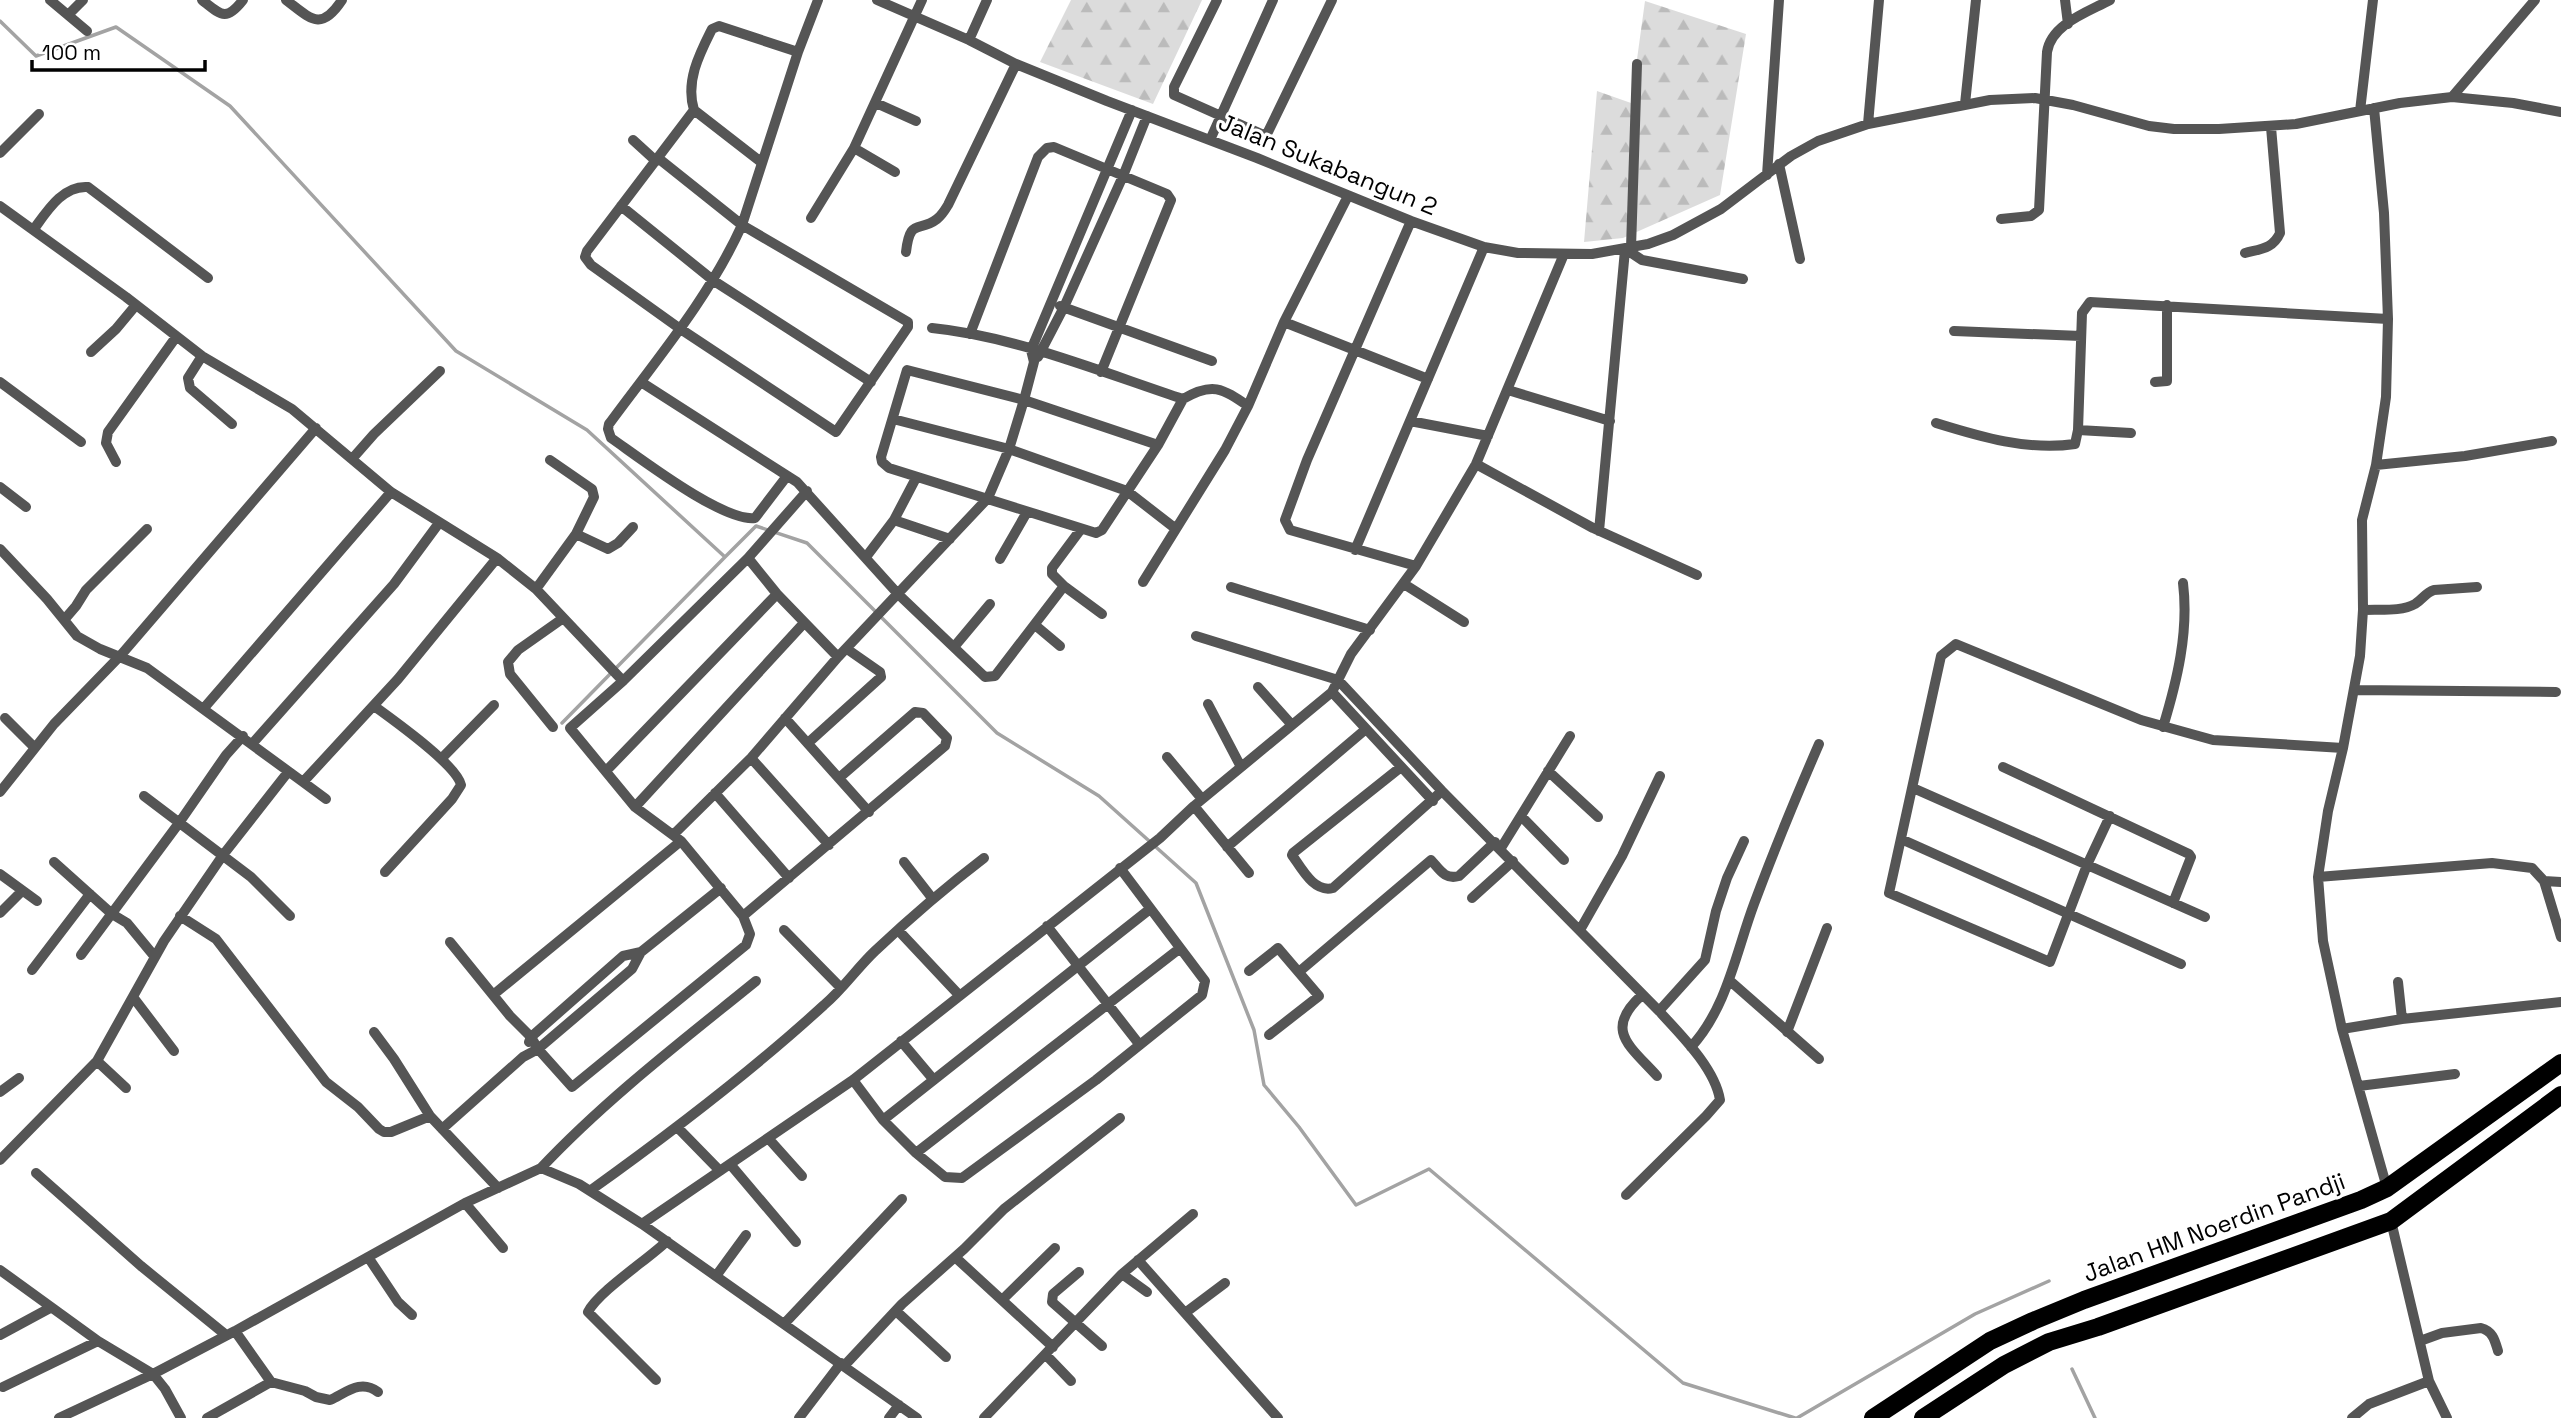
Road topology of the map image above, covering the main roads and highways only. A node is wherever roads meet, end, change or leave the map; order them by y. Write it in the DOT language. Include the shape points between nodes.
graph roads {
  1 [pos="2561,1063"];
  2 [pos="2561,1095"];
  3 [pos="1873,1418"];
  4 [pos="1923,1418"];
  1 -- 3 [label="main road, Jalan HM Noerdin Pandji" via="2388,1188 2033,1321 1990,1341"];
  2 -- 4 [label="main road" via="2391,1221 2049,1342 2004,1365"];
}
